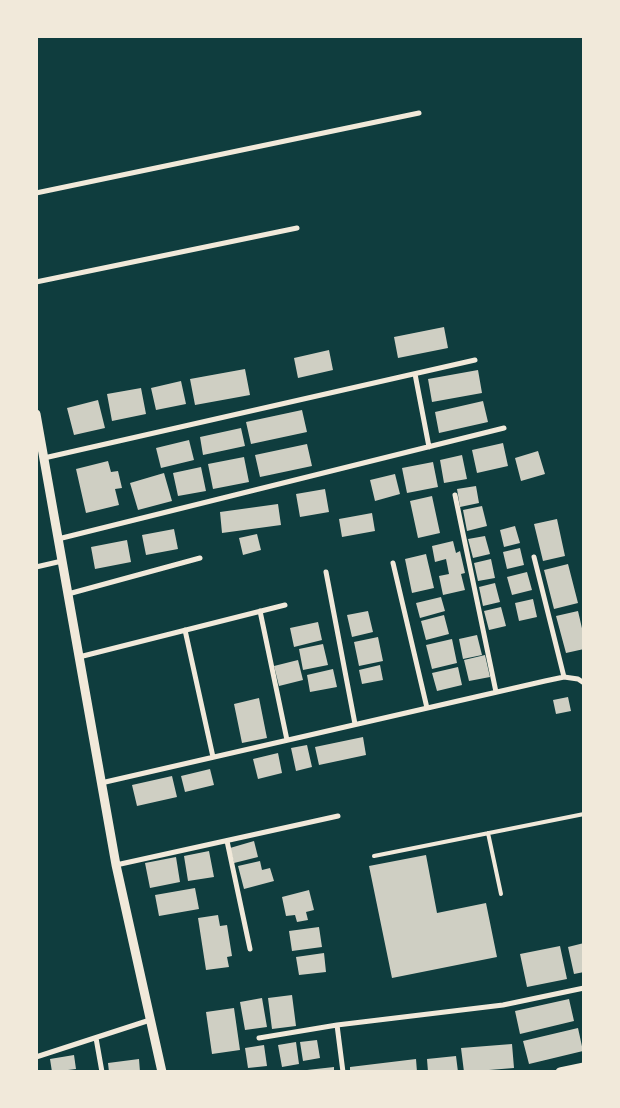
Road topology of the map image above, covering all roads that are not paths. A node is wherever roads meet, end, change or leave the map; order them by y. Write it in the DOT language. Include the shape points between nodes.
graph roads {
  1 [pos="419,113"];
  2 [pos="36,193"];
  3 [pos="297,228"];
  4 [pos="36,282"];
  5 [pos="475,360"];
  6 [pos="415,374"];
  7 [pos="36,414"];
  8 [pos="504,428"];
  9 [pos="429,447"];
  10 [pos="44,458"];
  11 [pos="455,495"];
  12 [pos="58,539"];
  13 [pos="534,557"];
  14 [pos="200,558"];
  15 [pos="62,561"];
  16 [pos="393,563"];
  17 [pos="36,566"];
  18 [pos="326,572"];
  19 [pos="68,594"];
  20 [pos="286,605"];
  21 [pos="260,611"];
  22 [pos="186,630"];
  23 [pos="79,657"];
  24 [pos="564,677"];
  25 [pos="584,683"];
  26 [pos="496,692"];
  27 [pos="427,708"];
  28 [pos="356,724"];
  29 [pos="288,740"];
  30 [pos="213,757"];
  31 [pos="101,782"];
  32 [pos="584,814"];
  33 [pos="338,816"];
  34 [pos="488,833"];
  35 [pos="227,841"];
  36 [pos="374,856"];
  37 [pos="116,865"];
  38 [pos="500,894"];
  39 [pos="250,949"];
  40 [pos="584,988"];
  41 [pos="150,1020"];
  42 [pos="337,1025"];
  43 [pos="96,1038"];
  44 [pos="259,1038"];
  45 [pos="36,1057"];
  46 [pos="584,1067"];
  47 [pos="102,1072"];
  48 [pos="162,1072"];
  49 [pos="342,1072"];
  50 [pos="560,1072"];
  1 -- 2 [label="street"];
  3 -- 4 [label="street"];
  5 -- 6 [label="street"];
  6 -- 9 [label="street"];
  6 -- 10 [label="street"];
  7 -- 10 [label="street"];
  8 -- 9 [label="street"];
  9 -- 12 [label="street"];
  10 -- 12 [label="street"];
  11 -- 26 [label="street"];
  12 -- 15 [label="street"];
  13 -- 24 [label="street"];
  14 -- 19 [label="street"];
  15 -- 17 [label="street"];
  15 -- 19 [label="street"];
  16 -- 27 [label="street"];
  18 -- 28 [label="street"];
  19 -- 23 [label="street"];
  20 -- 21 [label="street"];
  21 -- 22 [label="street"];
  21 -- 29 [label="street"];
  22 -- 23 [label="street"];
  22 -- 30 [label="street"];
  23 -- 31 [label="street"];
  24 -- 25 [label="street"];
  24 -- 26 [label="street"];
  26 -- 27 [label="street"];
  27 -- 28 [label="street"];
  28 -- 29 [label="street"];
  29 -- 30 [label="street"];
  30 -- 31 [label="street"];
  31 -- 37 [label="street"];
  32 -- 34 [label="lane"];
  33 -- 35 [label="street"];
  34 -- 36 [label="lane"];
  34 -- 38 [label="lane"];
  35 -- 37 [label="street"];
  35 -- 39 [label="street"];
  37 -- 41 [label="street"];
  40 -- 42 [label="street" via="503,1006"];
  41 -- 43 [label="street"];
  41 -- 48 [label="street"];
  42 -- 44 [label="street"];
  42 -- 49 [label="street"];
  43 -- 45 [label="street"];
  43 -- 47 [label="street"];
  46 -- 50 [label="street"];
}
